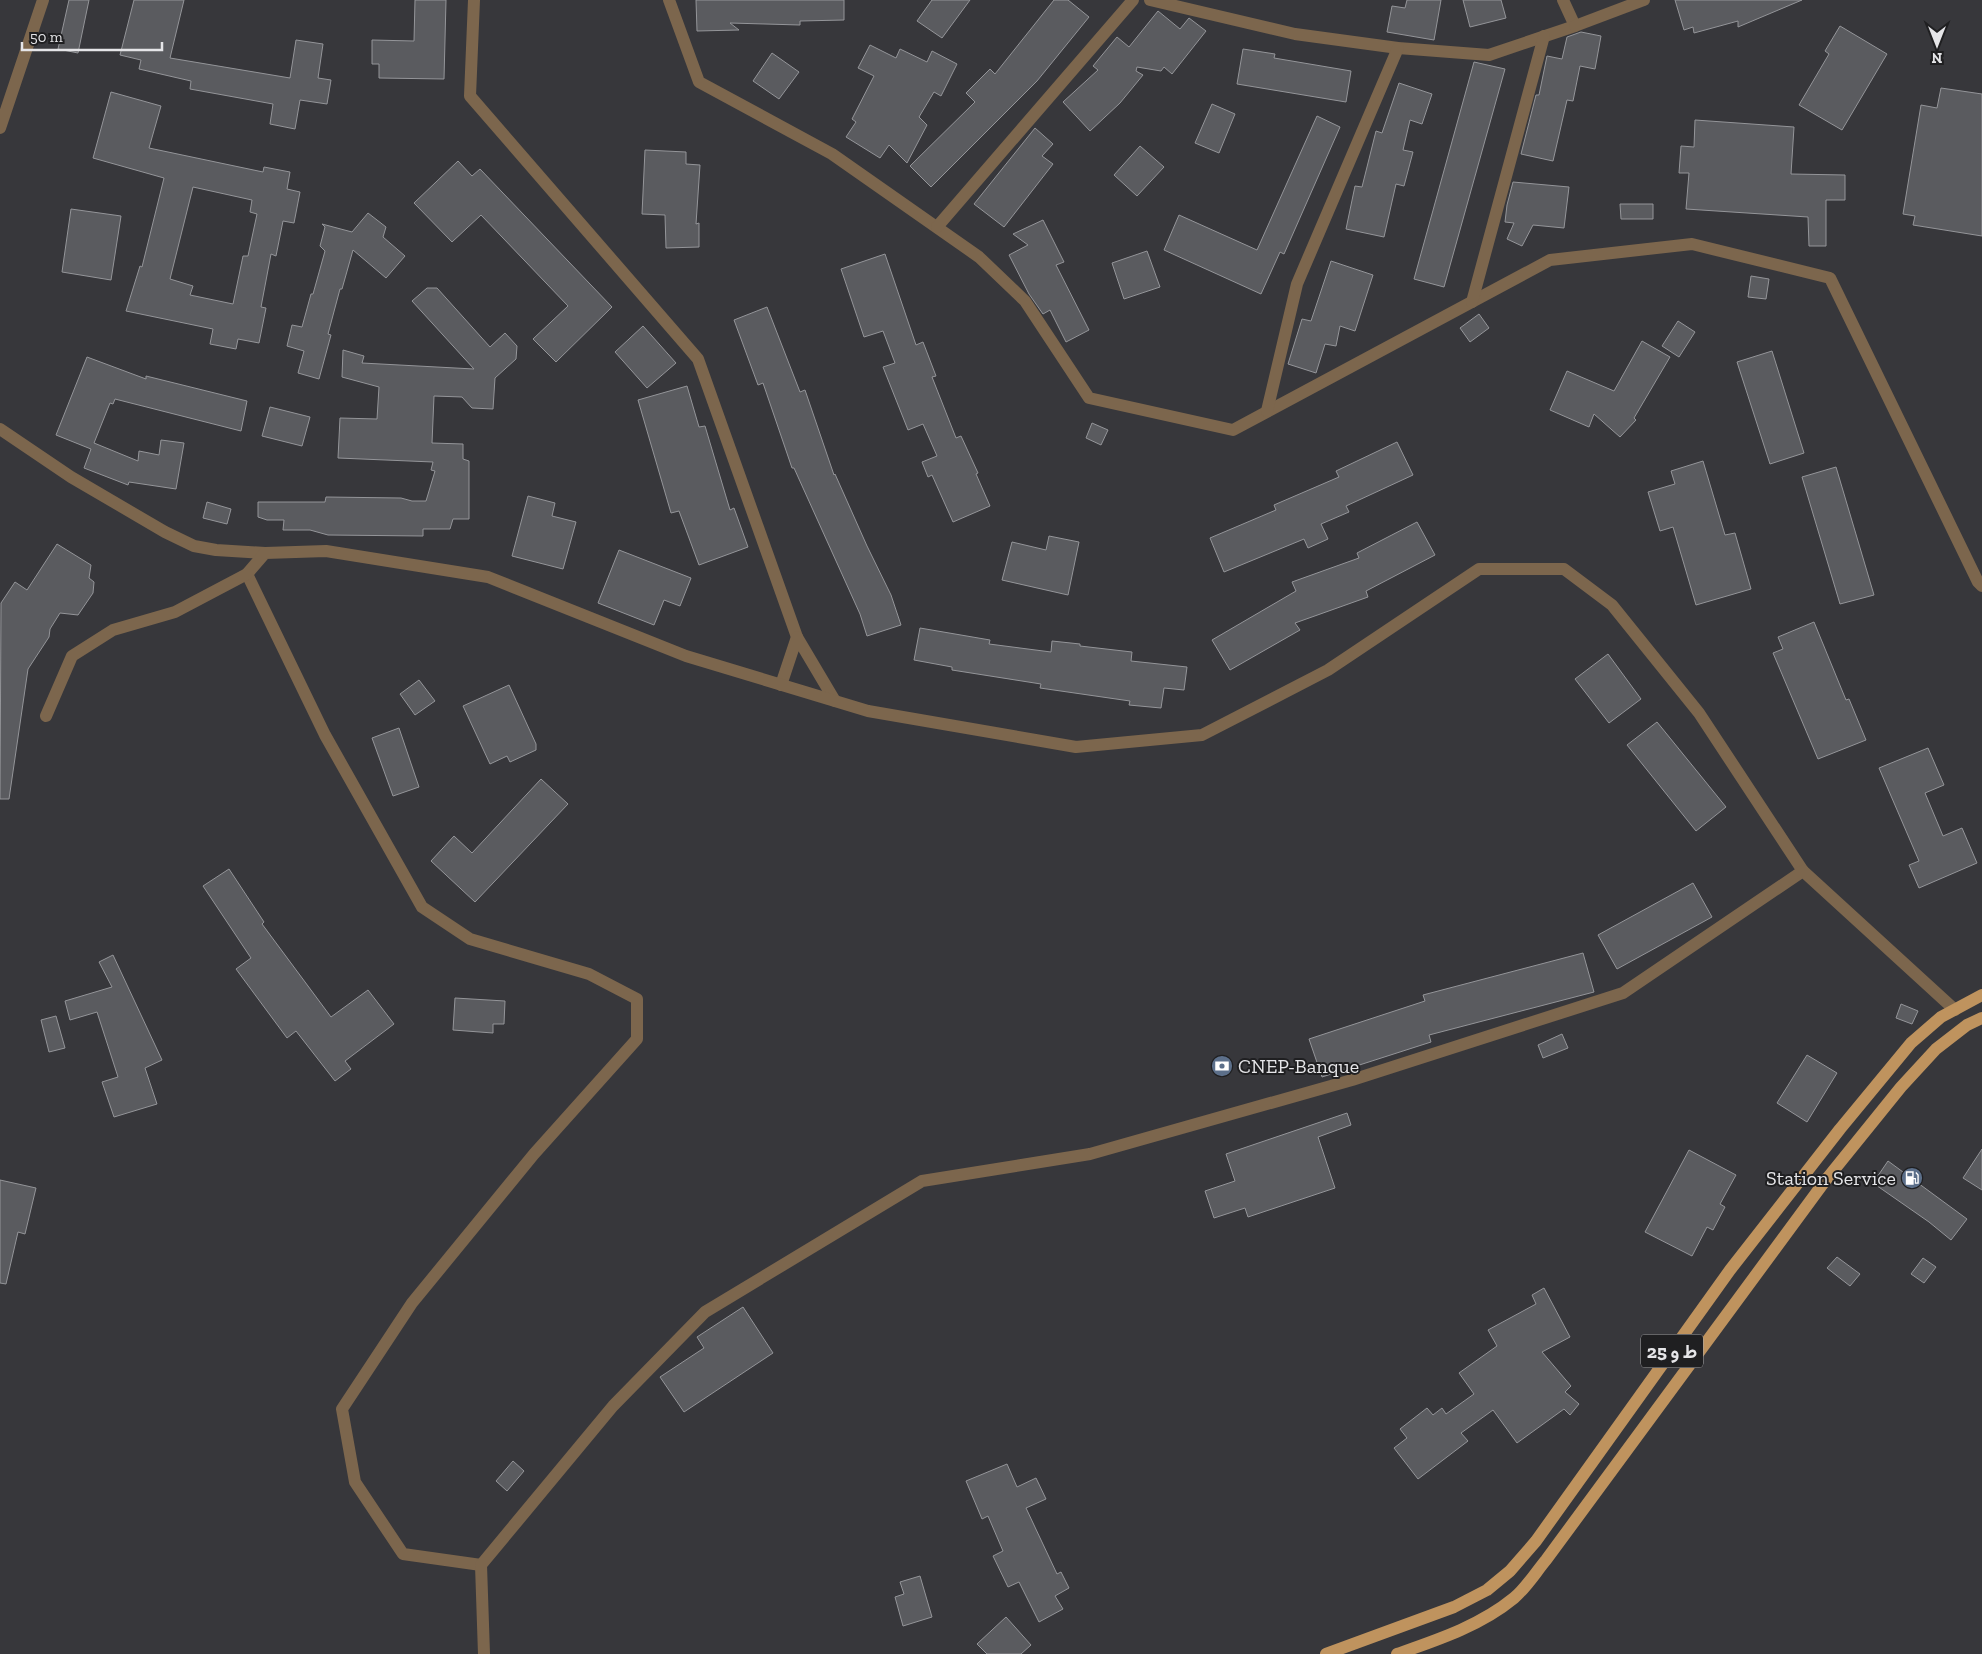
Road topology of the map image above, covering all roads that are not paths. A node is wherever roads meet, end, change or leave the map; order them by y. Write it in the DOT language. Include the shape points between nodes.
graph roads {
  1 [pos="42,0"];
  2 [pos="474,0"];
  3 [pos="669,0"];
  4 [pos="1133,0"];
  5 [pos="1150,0"];
  6 [pos="1563,0"];
  7 [pos="1644,0"];
  8 [pos="1576,26"];
  9 [pos="1544,36"];
  10 [pos="1398,48"];
  11 [pos="0,128"];
  12 [pos="937,228"];
  13 [pos="1472,302"];
  14 [pos="1267,411"];
  15 [pos="0,429"];
  16 [pos="265,553"];
  17 [pos="246,574"];
  18 [pos="1982,586"];
  19 [pos="797,637"];
  20 [pos="781,685"];
  21 [pos="835,701"];
  22 [pos="46,716"];
  23 [pos="1803,871"];
  24 [pos="1982,995"];
  25 [pos="1955,1010"];
  26 [pos="1982,1018"];
  27 [pos="481,1565"];
  28 [pos="484,1654"];
  29 [pos="1326,1654"];
  30 [pos="1397,1654"];
  1 -- 11 [label="street"];
  2 -- 19 [label="street" via="470,96 698,359"];
  3 -- 12 [label="street" via="699,82 832,154"];
  4 -- 12 [label="street"];
  5 -- 10 [label="street" via="1295,34"];
  6 -- 8 [label="street"];
  7 -- 8 [label="street"];
  8 -- 9 [label="street"];
  9 -- 10 [label="street" via="1489,55"];
  9 -- 13 [label="street"];
  10 -- 14 [label="street" via="1297,284"];
  12 -- 14 [label="street" via="979,257 1026,301 1090,398 1233,430"];
  13 -- 14 [label="street"];
  13 -- 18 [label="street" via="1550,260 1692,244 1830,278"];
  15 -- 16 [label="street" via="71,477 172,536 194,546"];
  16 -- 17 [label="street"];
  16 -- 20 [label="street" via="326,551 488,577 686,656"];
  17 -- 22 [label="street" via="175,612 113,630 72,656"];
  17 -- 27 [label="street" via="325,735 422,907 470,939 589,974 637,999 637,1039 534,1154 412,1303 342,1409 355,1482 403,1554"];
  19 -- 20 [label="street"];
  19 -- 21 [label="street"];
  20 -- 21 [label="street"];
  21 -- 23 [label="street" via="868,711 1076,747 1202,736 1328,670 1478,569 1564,569 1612,606 1699,713"];
  23 -- 25 [label="street"];
  23 -- 27 [label="street" via="1623,993 1352,1080 1090,1154 922,1181 705,1312 612,1406"];
  24 -- 25 [label="main road, ط و 25"];
  25 -- 29 [label="main road, ط و 25" via="1911,1043 1840,1129 1730,1270 1536,1541 1510,1571 1487,1590 1454,1607"];
  26 -- 30 [label="main road" via="1967,1025 1936,1049 1825,1181 1546,1560 1514,1598 1481,1620 1450,1635"];
  27 -- 28 [label="street"];
}
